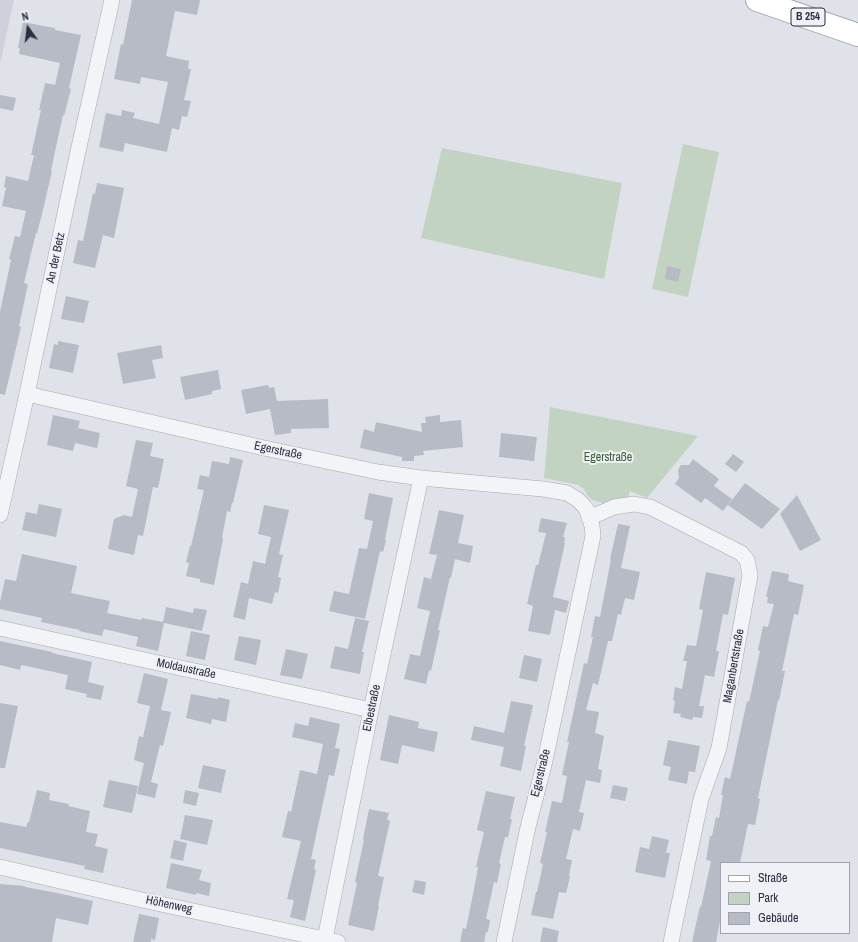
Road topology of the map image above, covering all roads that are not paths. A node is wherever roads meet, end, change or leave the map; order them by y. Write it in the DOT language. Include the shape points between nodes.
graph roads {
  1 [pos="112,0"];
  2 [pos="757,0"];
  3 [pos="858,35"];
  4 [pos="27,394"];
  5 [pos="420,478"];
  6 [pos="0,515"];
  7 [pos="589,518"];
  8 [pos="0,628"];
  9 [pos="371,710"];
  10 [pos="0,867"];
  11 [pos="331,940"];
  12 [pos="504,942"];
  13 [pos="671,942"];
  1 -- 4 [label="street, An der Betz"];
  2 -- 3 [label="main road, B 254"];
  4 -- 5 [label="street, Egerstraße" via="264,448 378,472"];
  4 -- 6 [label="street, An der Betz"];
  5 -- 7 [label="street, Egerstraße" via="567,493 584,506"];
  5 -- 9 [label="street, Elbestraße"];
  7 -- 12 [label="street, Egerstraße" via="593,536"];
  7 -- 13 [label="street, Maganbertstraße" via="614,507 634,504 650,507 741,553 747,560 750,575 719,748 701,800"];
  8 -- 9 [label="street, Moldaustraße"];
  9 -- 11 [label="street, Elbestraße"];
  10 -- 11 [label="street, Höhenweg"];
}
